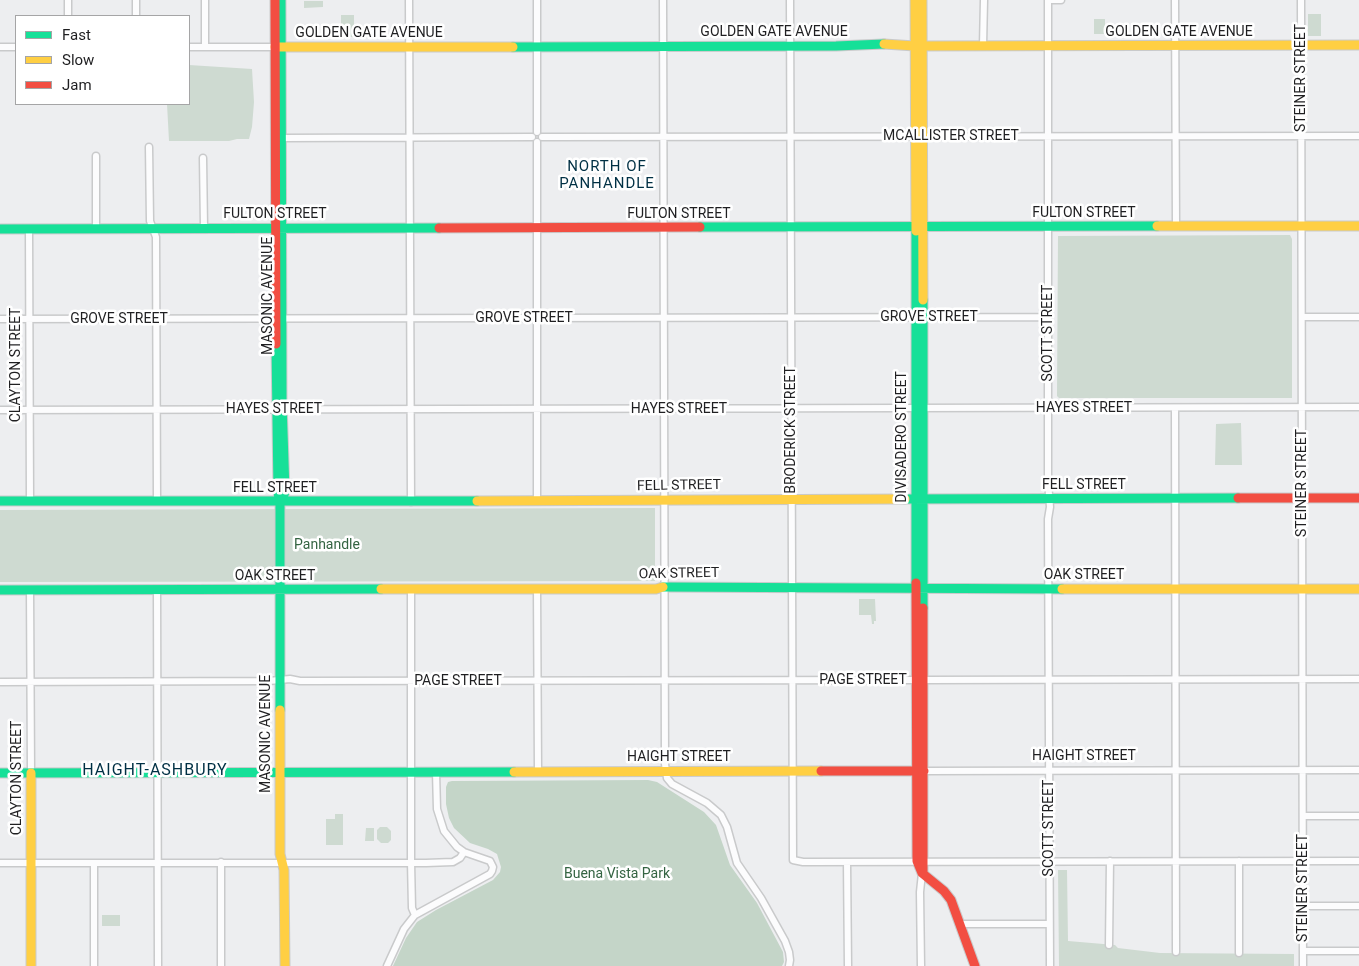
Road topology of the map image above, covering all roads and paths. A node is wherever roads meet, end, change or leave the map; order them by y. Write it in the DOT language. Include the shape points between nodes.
graph roads {
  1 [pos="68,0"];
  2 [pos="136,0"];
  3 [pos="205,0"];
  4 [pos="275,0"];
  5 [pos="281,0"];
  6 [pos="409,0"];
  7 [pos="537,0"];
  8 [pos="663,0"];
  9 [pos="790,0"];
  10 [pos="915,0"];
  11 [pos="922,0"];
  12 [pos="984,0"];
  13 [pos="1048,0"];
  14 [pos="1061,0"];
  15 [pos="1175,0"];
  16 [pos="1301,0"];
  17 [pos="68,15"];
  18 [pos="136,15"];
  19 [pos="1175,45"];
  20 [pos="1301,45"];
  21 [pos="1359,45"];
  22 [pos="537,46"];
  23 [pos="663,46"];
  24 [pos="790,46"];
  25 [pos="919,46"];
  26 [pos="983,46"];
  27 [pos="1048,46"];
  28 [pos="190,47"];
  29 [pos="205,47"];
  30 [pos="278,47"];
  31 [pos="410,47"];
  32 [pos="0,48"];
  33 [pos="15,48"];
  34 [pos="790,136"];
  35 [pos="919,136"];
  36 [pos="1048,136"];
  37 [pos="1175,136"];
  38 [pos="1302,136"];
  39 [pos="1359,136"];
  40 [pos="537,137"];
  41 [pos="663,137"];
  42 [pos="282,138"];
  43 [pos="410,138"];
  44 [pos="149,148"];
  45 [pos="96,156"];
  46 [pos="203,158"];
  47 [pos="1176,226"];
  48 [pos="1302,226"];
  49 [pos="1359,226"];
  50 [pos="790,227"];
  51 [pos="919,227"];
  52 [pos="1048,227"];
  53 [pos="204,228"];
  54 [pos="279,228"];
  55 [pos="410,228"];
  56 [pos="537,228"];
  57 [pos="664,228"];
  58 [pos="0,229"];
  59 [pos="29,229"];
  60 [pos="96,229"];
  61 [pos="153,229"];
  62 [pos="1359,316"];
  63 [pos="1048,317"];
  64 [pos="1302,317"];
  65 [pos="410,318"];
  66 [pos="537,318"];
  67 [pos="664,318"];
  68 [pos="791,318"];
  69 [pos="919,318"];
  70 [pos="0,319"];
  71 [pos="29,319"];
  72 [pos="156,319"];
  73 [pos="279,319"];
  74 [pos="1302,407"];
  75 [pos="1359,407"];
  76 [pos="791,408"];
  77 [pos="920,408"];
  78 [pos="1048,408"];
  79 [pos="1175,408"];
  80 [pos="279,409"];
  81 [pos="410,409"];
  82 [pos="537,409"];
  83 [pos="664,409"];
  84 [pos="0,410"];
  85 [pos="30,410"];
  86 [pos="156,410"];
  87 [pos="1048,498"];
  88 [pos="1175,498"];
  89 [pos="1302,498"];
  90 [pos="1359,498"];
  91 [pos="791,499"];
  92 [pos="920,499"];
  93 [pos="664,500"];
  94 [pos="0,501"];
  95 [pos="30,501"];
  96 [pos="157,501"];
  97 [pos="280,502"];
  98 [pos="410,502"];
  99 [pos="537,502"];
  100 [pos="665,587"];
  101 [pos="792,588"];
  102 [pos="920,588"];
  103 [pos="411,589"];
  104 [pos="537,589"];
  105 [pos="1049,589"];
  106 [pos="1176,589"];
  107 [pos="1302,589"];
  108 [pos="1359,589"];
  109 [pos="0,590"];
  110 [pos="30,590"];
  111 [pos="157,590"];
  112 [pos="280,590"];
  113 [pos="1302,679"];
  114 [pos="1359,679"];
  115 [pos="665,680"];
  116 [pos="791,680"];
  117 [pos="920,680"];
  118 [pos="1049,680"];
  119 [pos="1176,680"];
  120 [pos="280,681"];
  121 [pos="411,681"];
  122 [pos="538,681"];
  123 [pos="0,682"];
  124 [pos="30,682"];
  125 [pos="157,682"];
  126 [pos="1049,770"];
  127 [pos="1176,770"];
  128 [pos="1303,770"];
  129 [pos="1359,770"];
  130 [pos="538,771"];
  131 [pos="666,771"];
  132 [pos="792,771"];
  133 [pos="920,771"];
  134 [pos="157,772"];
  135 [pos="280,772"];
  136 [pos="411,772"];
  137 [pos="436,772"];
  138 [pos="0,773"];
  139 [pos="30,773"];
  140 [pos="1303,816"];
  141 [pos="1359,816"];
  142 [pos="464,852"];
  143 [pos="1049,861"];
  144 [pos="1110,861"];
  145 [pos="1176,861"];
  146 [pos="1239,861"];
  147 [pos="1303,861"];
  148 [pos="1359,861"];
  149 [pos="221,862"];
  150 [pos="282,862"];
  151 [pos="411,862"];
  152 [pos="847,862"];
  153 [pos="921,862"];
  154 [pos="0,863"];
  155 [pos="30,863"];
  156 [pos="94,863"];
  157 [pos="157,863"];
  158 [pos="922,873"];
  159 [pos="1303,906"];
  160 [pos="1359,906"];
  161 [pos="415,915"];
  162 [pos="961,924"];
  163 [pos="1049,924"];
  164 [pos="1109,945"];
  165 [pos="1303,951"];
  166 [pos="1359,951"];
  167 [pos="1176,952"];
  168 [pos="1239,953"];
  169 [pos="31,966"];
  170 [pos="94,966"];
  171 [pos="158,966"];
  172 [pos="221,966"];
  173 [pos="285,966"];
  174 [pos="387,966"];
  175 [pos="789,966"];
  176 [pos="848,966"];
  177 [pos="921,966"];
  178 [pos="974,966"];
  179 [pos="1050,966"];
  180 [pos="1303,966"];
  1 -- 17 [label="street"];
  2 -- 18 [label="street"];
  3 -- 29 [label="street"];
  4 -- 30 [label="main road, MASONIC AVENUE"];
  5 -- 30 [label="main road, MASONIC AVENUE"];
  6 -- 31 [label="street"];
  7 -- 22 [label="street"];
  8 -- 23 [label="street"];
  9 -- 24 [label="street, BRODERICK STREET"];
  10 -- 25 [label="main road, DIVISADERO STREET"];
  11 -- 25 [label="main road, DIVISADERO STREET"];
  12 -- 26 [label="street"];
  13 -- 14 [label="street"];
  13 -- 27 [label="street, SCOTT STREET"];
  15 -- 19 [label="street"];
  16 -- 20 [label="street, STEINER STREET"];
  19 -- 20 [label="main road, GOLDEN GATE AVENUE"];
  19 -- 27 [label="main road, GOLDEN GATE AVENUE"];
  19 -- 37 [label="street"];
  20 -- 21 [label="main road, GOLDEN GATE AVENUE"];
  20 -- 38 [label="street, STEINER STREET"];
  22 -- 23 [label="main road, GOLDEN GATE AVENUE"];
  22 -- 31 [label="main road, GOLDEN GATE AVENUE"];
  22 -- 40 [label="street"];
  23 -- 24 [label="main road, GOLDEN GATE AVENUE"];
  23 -- 41 [label="street"];
  24 -- 25 [label="main road, GOLDEN GATE AVENUE"];
  24 -- 34 [label="street, BRODERICK STREET"];
  25 -- 26 [label="main road, GOLDEN GATE AVENUE"];
  25 -- 35 [label="main road, DIVISADERO STREET"];
  26 -- 27 [label="main road, GOLDEN GATE AVENUE"];
  27 -- 36 [label="street, SCOTT STREET"];
  28 -- 29 [label="street, GOLDEN GATE AVENUE"];
  29 -- 30 [label="street, GOLDEN GATE AVENUE"];
  30 -- 31 [label="main road, GOLDEN GATE AVENUE"];
  30 -- 42 [label="main road, MASONIC AVENUE"];
  30 -- 54 [label="main road, MASONIC AVENUE"];
  31 -- 43 [label="street"];
  32 -- 33 [label="street"];
  34 -- 35 [label="street, MCALLISTER STREET"];
  34 -- 41 [label="street, MCALLISTER STREET"];
  34 -- 50 [label="street, BRODERICK STREET"];
  35 -- 36 [label="street, MCALLISTER STREET"];
  35 -- 51 [label="main road, DIVISADERO STREET"];
  36 -- 37 [label="street, MCALLISTER STREET"];
  36 -- 52 [label="street, SCOTT STREET"];
  37 -- 38 [label="street, MCALLISTER STREET"];
  37 -- 47 [label="street"];
  38 -- 39 [label="street, MCALLISTER STREET"];
  38 -- 48 [label="street, STEINER STREET"];
  40 -- 41 [label="street, MCALLISTER STREET"];
  40 -- 43 [label="street, MCALLISTER STREET"];
  40 -- 56 [label="street"];
  41 -- 57 [label="street"];
  42 -- 43 [label="street, MCALLISTER STREET"];
  42 -- 54 [label="main road, MASONIC AVENUE"];
  43 -- 55 [label="street"];
  44 -- 61 [label="street" via="150,221"];
  45 -- 60 [label="street"];
  46 -- 53 [label="street"];
  47 -- 48 [label="main road, FULTON STREET"];
  47 -- 52 [label="main road, FULTON STREET"];
  48 -- 49 [label="main road, FULTON STREET"];
  48 -- 64 [label="street, STEINER STREET"];
  50 -- 51 [label="main road, FULTON STREET"];
  50 -- 57 [label="main road, FULTON STREET"];
  50 -- 68 [label="street, BRODERICK STREET"];
  51 -- 52 [label="main road, FULTON STREET"];
  51 -- 69 [label="main road, DIVISADERO STREET"];
  52 -- 63 [label="street, SCOTT STREET"];
  53 -- 54 [label="main road, FULTON STREET"];
  53 -- 61 [label="main road, FULTON STREET"];
  54 -- 55 [label="main road, FULTON STREET"];
  54 -- 73 [label="main road, MASONIC AVENUE"];
  55 -- 56 [label="main road, FULTON STREET"];
  55 -- 65 [label="street"];
  56 -- 57 [label="main road, FULTON STREET"];
  56 -- 66 [label="street"];
  57 -- 67 [label="street"];
  58 -- 59 [label="main road, FULTON STREET"];
  59 -- 60 [label="main road, FULTON STREET"];
  59 -- 71 [label="street, CLAYTON STREET"];
  60 -- 61 [label="main road, FULTON STREET"];
  61 -- 72 [label="street" via="156,237"];
  62 -- 64 [label="street"];
  63 -- 69 [label="street, GROVE STREET"];
  63 -- 78 [label="street, SCOTT STREET"];
  64 -- 74 [label="street, STEINER STREET"];
  65 -- 66 [label="street, GROVE STREET"];
  65 -- 73 [label="street, GROVE STREET"];
  65 -- 81 [label="street"];
  66 -- 67 [label="street, GROVE STREET"];
  66 -- 82 [label="street"];
  67 -- 68 [label="street, GROVE STREET"];
  67 -- 83 [label="street"];
  68 -- 69 [label="street, GROVE STREET"];
  68 -- 76 [label="street, BRODERICK STREET"];
  69 -- 77 [label="main road, DIVISADERO STREET"];
  70 -- 71 [label="street, GROVE STREET"];
  71 -- 72 [label="street, GROVE STREET"];
  71 -- 85 [label="street, CLAYTON STREET"];
  72 -- 73 [label="street, GROVE STREET"];
  72 -- 86 [label="street"];
  73 -- 80 [label="main road, MASONIC AVENUE"];
  74 -- 75 [label="street, HAYES STREET"];
  74 -- 79 [label="street, HAYES STREET"];
  74 -- 89 [label="street, STEINER STREET"];
  76 -- 77 [label="street, HAYES STREET"];
  76 -- 83 [label="street, HAYES STREET"];
  76 -- 91 [label="street, BRODERICK STREET"];
  77 -- 78 [label="street, HAYES STREET"];
  77 -- 92 [label="main road, DIVISADERO STREET"];
  78 -- 79 [label="street, HAYES STREET"];
  78 -- 87 [label="street, SCOTT STREET"];
  79 -- 88 [label="street"];
  80 -- 81 [label="street, HAYES STREET"];
  80 -- 86 [label="street, HAYES STREET"];
  80 -- 97 [label="main road, MASONIC AVENUE"];
  81 -- 82 [label="street, HAYES STREET"];
  81 -- 98 [label="street"];
  82 -- 83 [label="street, HAYES STREET"];
  82 -- 99 [label="street"];
  83 -- 93 [label="street"];
  84 -- 85 [label="street, HAYES STREET"];
  85 -- 86 [label="street, HAYES STREET"];
  85 -- 95 [label="street, CLAYTON STREET"];
  86 -- 96 [label="street"];
  87 -- 88 [label="main road, FELL STREET"];
  87 -- 92 [label="main road, FELL STREET"];
  87 -- 105 [label="street, SCOTT STREET"];
  88 -- 89 [label="main road, FELL STREET"];
  88 -- 106 [label="street"];
  89 -- 90 [label="main road, FELL STREET"];
  89 -- 107 [label="street, STEINER STREET"];
  91 -- 92 [label="main road, FELL STREET"];
  91 -- 93 [label="main road, FELL STREET"];
  91 -- 101 [label="street, BRODERICK STREET"];
  92 -- 102 [label="main road, DIVISADERO STREET"];
  93 -- 99 [label="main road, FELL STREET"];
  93 -- 100 [label="street"];
  94 -- 95 [label="main road, FELL STREET"];
  95 -- 96 [label="main road, FELL STREET"];
  96 -- 97 [label="main road, FELL STREET"];
  97 -- 98 [label="main road, FELL STREET"];
  97 -- 112 [label="main road, MASONIC AVENUE"];
  98 -- 99 [label="main road, FELL STREET"];
  100 -- 101 [label="main road, OAK STREET"];
  100 -- 104 [label="main road, OAK STREET"];
  100 -- 115 [label="street"];
  101 -- 102 [label="main road, OAK STREET"];
  101 -- 116 [label="street, BRODERICK STREET"];
  102 -- 105 [label="main road, OAK STREET"];
  102 -- 117 [label="main road, DIVISADERO STREET"];
  103 -- 104 [label="main road, OAK STREET"];
  103 -- 112 [label="main road, OAK STREET"];
  103 -- 121 [label="street"];
  104 -- 122 [label="street"];
  105 -- 106 [label="main road, OAK STREET"];
  105 -- 118 [label="street, SCOTT STREET"];
  106 -- 107 [label="main road, OAK STREET"];
  106 -- 119 [label="street"];
  107 -- 108 [label="main road, OAK STREET"];
  107 -- 113 [label="street, STEINER STREET"];
  109 -- 110 [label="main road, OAK STREET"];
  110 -- 111 [label="main road, OAK STREET"];
  110 -- 124 [label="street, CLAYTON STREET"];
  111 -- 112 [label="main road, OAK STREET"];
  111 -- 125 [label="street"];
  112 -- 120 [label="main road, MASONIC AVENUE"];
  113 -- 114 [label="street, PAGE STREET"];
  113 -- 119 [label="street, PAGE STREET"];
  113 -- 128 [label="street, STEINER STREET"];
  115 -- 116 [label="street, PAGE STREET"];
  115 -- 122 [label="street, PAGE STREET"];
  115 -- 131 [label="street"];
  116 -- 117 [label="street, PAGE STREET"];
  116 -- 132 [label="street, BRODERICK STREET"];
  117 -- 118 [label="street, PAGE STREET"];
  117 -- 133 [label="main road, DIVISADERO STREET"];
  118 -- 119 [label="street, PAGE STREET"];
  118 -- 126 [label="street, SCOTT STREET"];
  119 -- 127 [label="street"];
  120 -- 121 [label="street, PAGE STREET"];
  120 -- 125 [label="street, PAGE STREET"];
  120 -- 135 [label="main road, MASONIC AVENUE"];
  121 -- 122 [label="street, PAGE STREET"];
  121 -- 136 [label="street"];
  122 -- 130 [label="street"];
  123 -- 124 [label="street, PAGE STREET"];
  124 -- 125 [label="street, PAGE STREET"];
  124 -- 139 [label="street, CLAYTON STREET"];
  125 -- 134 [label="street"];
  126 -- 127 [label="street, HAIGHT STREET"];
  126 -- 133 [label="street, HAIGHT STREET"];
  126 -- 143 [label="street, SCOTT STREET"];
  127 -- 128 [label="street, HAIGHT STREET"];
  127 -- 145 [label="street"];
  128 -- 129 [label="street, HAIGHT STREET"];
  128 -- 140 [label="street, STEINER STREET"];
  130 -- 131 [label="main road, HAIGHT STREET"];
  130 -- 137 [label="main road, HAIGHT STREET"];
  131 -- 132 [label="main road, HAIGHT STREET"];
  131 -- 175 [label="street" via="672,784 707,803 721,815 728,827 737,863 761,898 790,952"];
  132 -- 133 [label="main road, HAIGHT STREET"];
  132 -- 152 [label="street, BRODERICK STREET" via="793,860"];
  133 -- 153 [label="main road, DIVISADERO STREET"];
  134 -- 135 [label="main road, HAIGHT STREET"];
  134 -- 139 [label="main road, HAIGHT STREET"];
  134 -- 157 [label="street"];
  135 -- 136 [label="main road, HAIGHT STREET"];
  135 -- 150 [label="main road, MASONIC AVENUE"];
  136 -- 137 [label="main road, HAIGHT STREET"];
  136 -- 151 [label="street"];
  137 -- 142 [label="street" via="437,809 441,824"];
  138 -- 139 [label="main road, HAIGHT STREET"];
  139 -- 155 [label="main road, CLAYTON STREET"];
  140 -- 141 [label="street"];
  140 -- 147 [label="street, STEINER STREET"];
  142 -- 151 [label="street" via="453,862"];
  142 -- 161 [label="street" via="490,861 493,867 490,874"];
  143 -- 144 [label="street"];
  143 -- 153 [label="street"];
  143 -- 163 [label="street, SCOTT STREET"];
  144 -- 145 [label="street"];
  144 -- 164 [label="street"];
  145 -- 146 [label="street"];
  145 -- 167 [label="street"];
  146 -- 147 [label="street"];
  146 -- 168 [label="street"];
  147 -- 148 [label="street"];
  147 -- 159 [label="street, STEINER STREET"];
  149 -- 150 [label="street"];
  149 -- 157 [label="street"];
  149 -- 172 [label="street"];
  150 -- 151 [label="street"];
  150 -- 173 [label="main road, MASONIC AVENUE"];
  151 -- 161 [label="street"];
  152 -- 153 [label="street"];
  152 -- 176 [label="street"];
  153 -- 158 [label="main road, DIVISADERO STREET"];
  154 -- 155 [label="street"];
  155 -- 156 [label="street"];
  155 -- 169 [label="main road, CLAYTON STREET"];
  156 -- 157 [label="street"];
  156 -- 170 [label="street"];
  157 -- 171 [label="street"];
  158 -- 162 [label="main road" via="947,896"];
  158 -- 177 [label="street, DIVISADERO STREET"];
  159 -- 160 [label="street"];
  159 -- 165 [label="street, STEINER STREET"];
  161 -- 174 [label="street" via="404,929"];
  162 -- 163 [label="street"];
  162 -- 178 [label="main road"];
  163 -- 179 [label="street, SCOTT STREET"];
  165 -- 166 [label="street"];
  165 -- 180 [label="street, STEINER STREET"];
}
